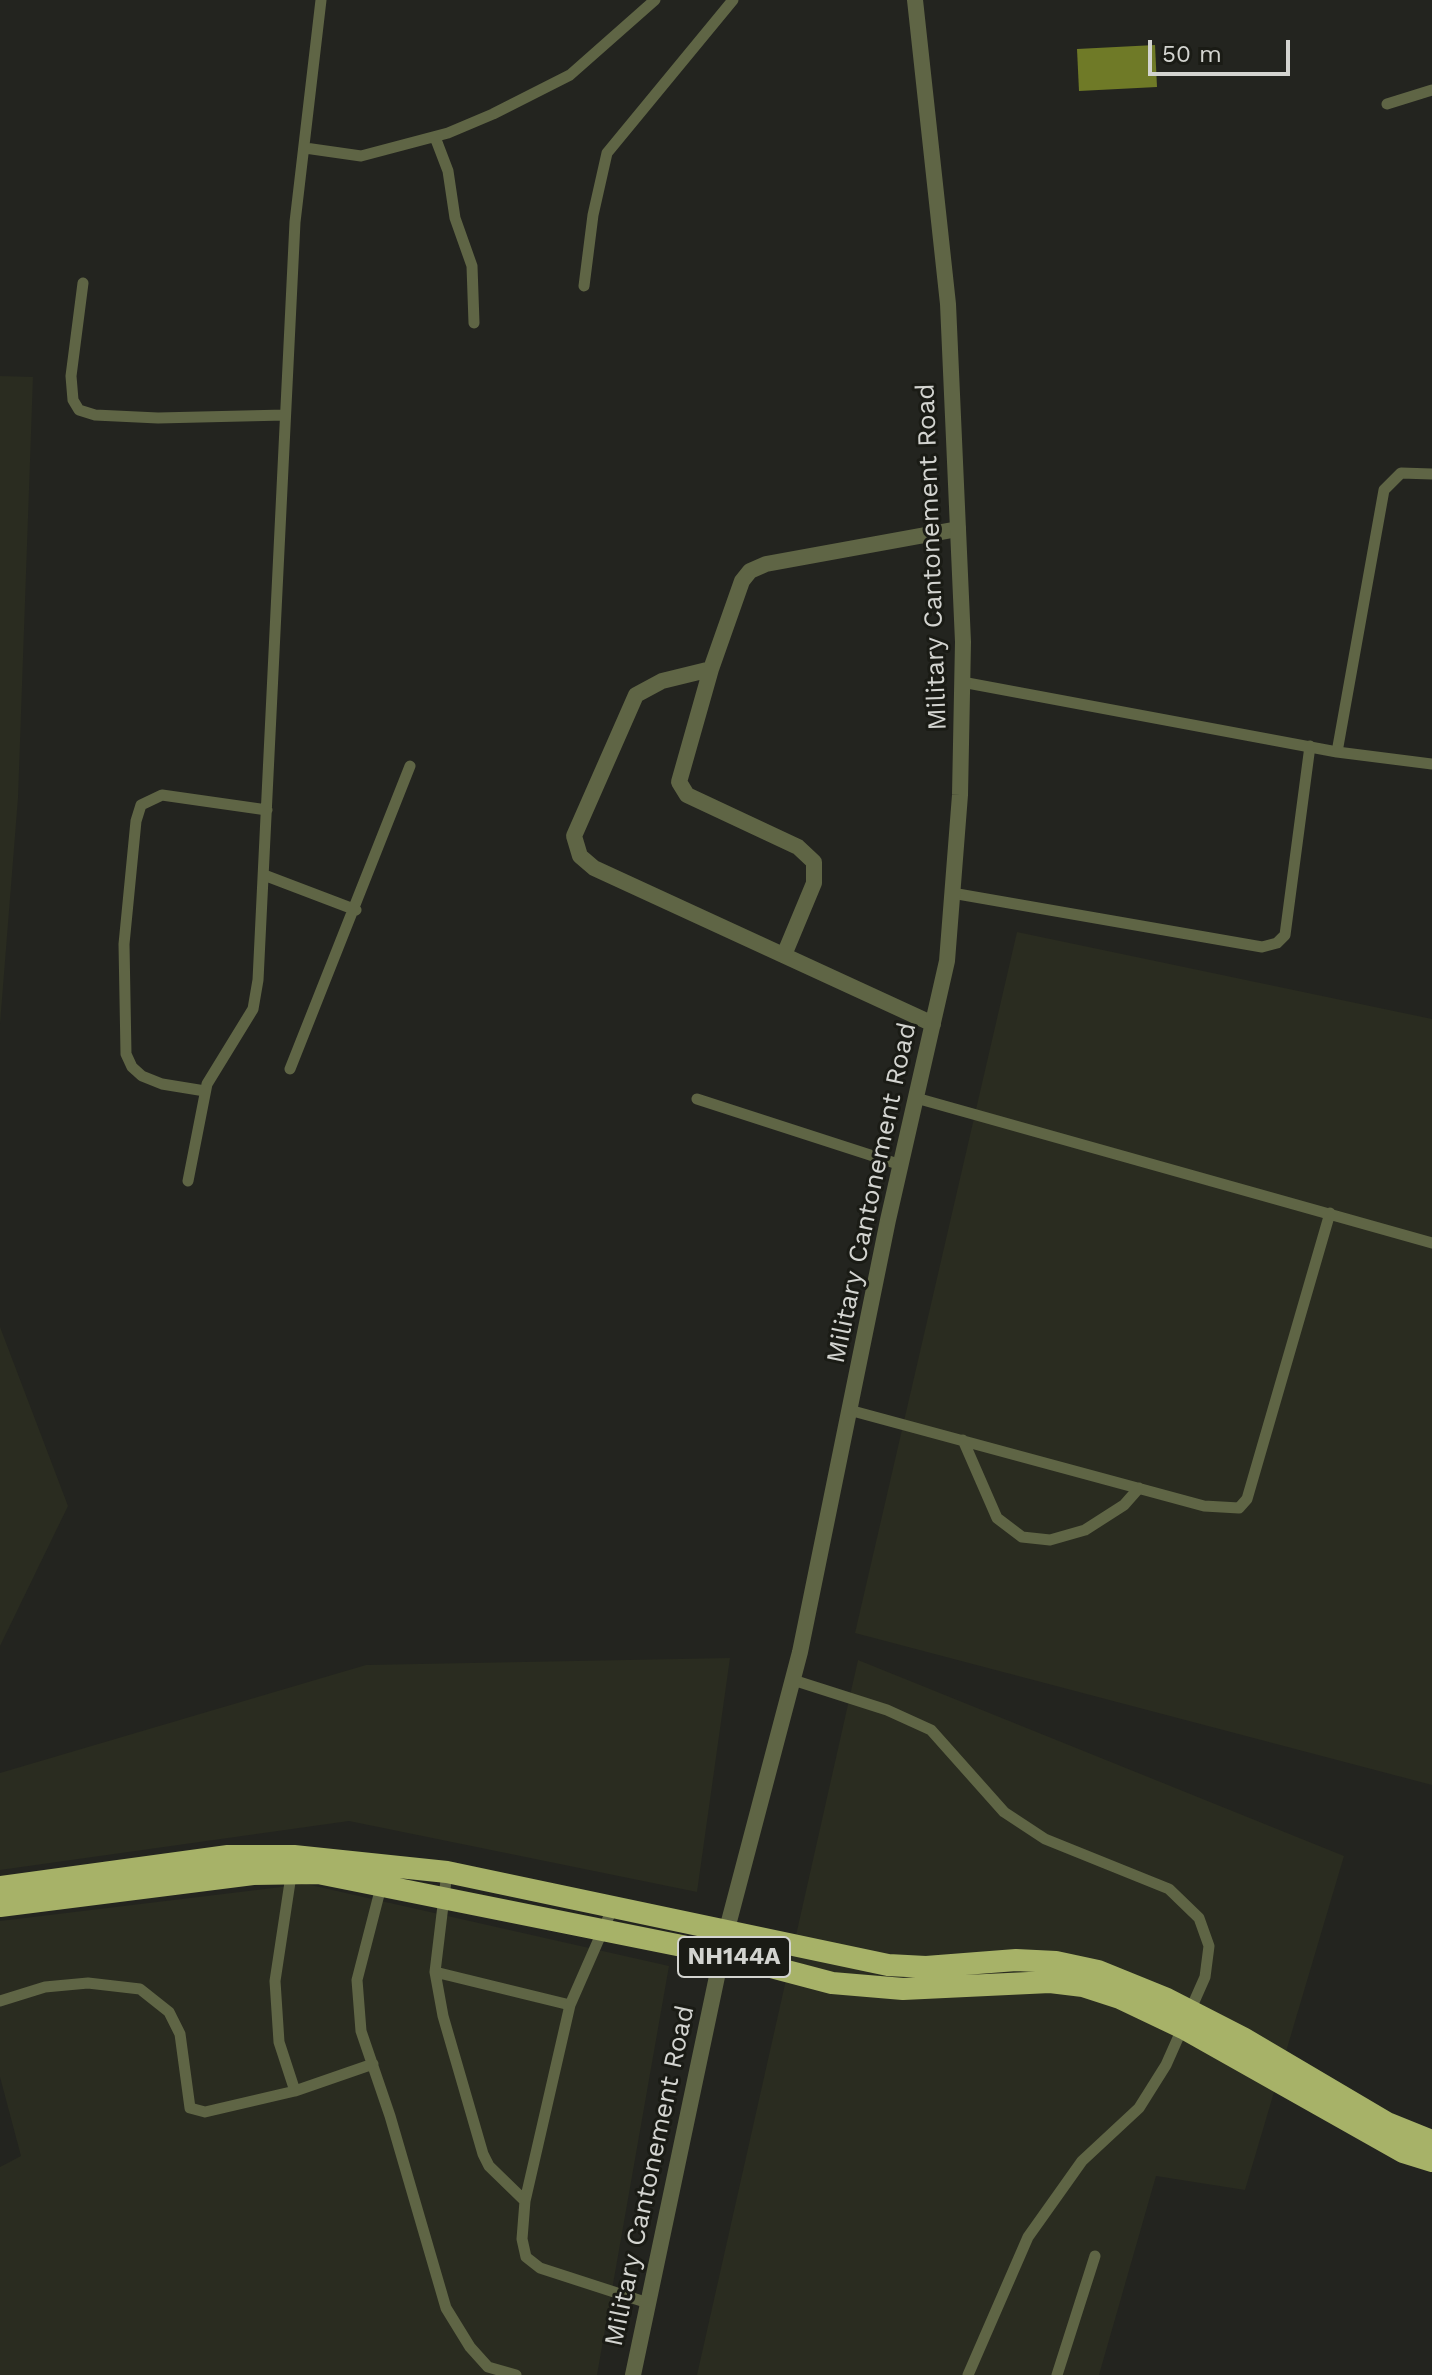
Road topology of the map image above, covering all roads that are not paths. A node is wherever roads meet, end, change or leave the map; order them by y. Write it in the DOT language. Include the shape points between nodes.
graph roads {
  1 [pos="321,0"];
  2 [pos="655,0"];
  3 [pos="733,0"];
  4 [pos="915,0"];
  5 [pos="1432,90"];
  6 [pos="1387,104"];
  7 [pos="435,137"];
  8 [pos="305,148"];
  9 [pos="83,283"];
  10 [pos="584,286"];
  11 [pos="474,323"];
  12 [pos="285,415"];
  13 [pos="1432,474"];
  14 [pos="958,529"];
  15 [pos="711,669"];
  16 [pos="962,682"];
  17 [pos="1310,746"];
  18 [pos="1337,752"];
  19 [pos="1432,764"];
  20 [pos="410,766"];
  21 [pos="267,810"];
  22 [pos="264,875"];
  23 [pos="952,893"];
  24 [pos="356,910"];
  25 [pos="784,955"];
  26 [pos="933,1024"];
  27 [pos="290,1069"];
  28 [pos="205,1091"];
  29 [pos="916,1098"];
  30 [pos="697,1099"];
  31 [pos="901,1165"];
  32 [pos="188,1181"];
  33 [pos="1330,1213"];
  34 [pos="1432,1243"];
  35 [pos="849,1410"];
  36 [pos="963,1440"];
  37 [pos="1139,1488"];
  38 [pos="793,1680"];
  39 [pos="293,1864"];
  40 [pos="447,1872"];
  41 [pos="384,1875"];
  42 [pos="0,1887"];
  43 [pos="444,1896"];
  44 [pos="0,1906"];
  45 [pos="613,1907"];
  46 [pos="603,1929"];
  47 [pos="727,1929"];
  48 [pos="722,1954"];
  49 [pos="435,1972"];
  50 [pos="0,2001"];
  51 [pos="570,2005"];
  52 [pos="1187,2020"];
  53 [pos="373,2064"];
  54 [pos="295,2091"];
  55 [pos="1432,2141"];
  56 [pos="1432,2161"];
  57 [pos="525,2201"];
  58 [pos="1095,2256"];
  59 [pos="648,2303"];
  60 [pos="488,2371"];
  61 [pos="516,2375"];
  62 [pos="633,2375"];
  63 [pos="968,2375"];
  64 [pos="1057,2375"];
  1 -- 8 [label="lane"];
  2 -- 7 [label="lane" via="570,75"];
  3 -- 10 [label="lane" via="607,153"];
  4 -- 14 [label="street, Military Cantonement Road" via="948,304"];
  5 -- 6 [label="lane"];
  7 -- 8 [label="lane" via="361,156"];
  7 -- 11 [label="lane" via="472,266"];
  8 -- 12 [label="lane" via="295,222"];
  9 -- 12 [label="lane" via="71,376 79,410 158,418"];
  12 -- 21 [label="lane"];
  13 -- 18 [label="lane" via="1401,473 1384,490"];
  14 -- 15 [label="street" via="755,568 742,581"];
  14 -- 16 [label="street, Military Cantonement Road"];
  15 -- 25 [label="street" via="679,782 687,795 798,847 814,862 814,883"];
  15 -- 25 [label="street" via="662,681 636,695 574,843 594,868"];
  16 -- 17 [label="lane"];
  16 -- 23 [label="street, Military Cantonement Road"];
  17 -- 18 [label="lane"];
  17 -- 23 [label="lane" via="1285,935 1277,943 1262,947"];
  18 -- 19 [label="lane"];
  20 -- 24 [label="lane"];
  21 -- 22 [label="lane"];
  21 -- 28 [label="lane" via="162,795 141,805 136,821 124,944 126,1054 142,1076"];
  22 -- 24 [label="lane"];
  22 -- 28 [label="lane" via="253,1009"];
  23 -- 26 [label="street, Military Cantonement Road" via="947,961"];
  24 -- 27 [label="lane"];
  25 -- 26 [label="street"];
  26 -- 29 [label="street, Military Cantonement Road"];
  28 -- 32 [label="lane"];
  29 -- 31 [label="street, Military Cantonement Road"];
  29 -- 33 [label="lane"];
  30 -- 31 [label="lane"];
  31 -- 35 [label="street, Military Cantonement Road"];
  33 -- 34 [label="lane"];
  33 -- 37 [label="lane" via="1245,1503 1234,1510 1204,1506"];
  35 -- 36 [label="lane"];
  35 -- 38 [label="street, Military Cantonement Road"];
  36 -- 37 [label="lane"];
  36 -- 37 [label="lane" via="997,1518 1022,1537 1050,1540 1085,1530 1124,1505"];
  38 -- 47 [label="street, Military Cantonement Road"];
  38 -- 52 [label="lane" via="931,1730 1004,1812 1045,1839 1169,1889 1199,1918 1209,1946 1210,1959"];
  39 -- 41 [label="highway, NH144A"];
  39 -- 42 [label="highway, NH144A" via="228,1856"];
  39 -- 44 [label="highway, NH144A"];
  39 -- 54 [label="lane" via="275,1992 279,2042"];
  40 -- 41 [label="highway, NH144A"];
  40 -- 43 [label="lane"];
  40 -- 45 [label="highway, NH144A"];
  41 -- 43 [label="highway, NH144A"];
  41 -- 53 [label="lane" via="357,1980 361,2031"];
  43 -- 46 [label="highway, NH144A"];
  43 -- 49 [label="lane"];
  45 -- 46 [label="lane"];
  45 -- 47 [label="highway, NH144A"];
  46 -- 48 [label="highway, NH144A"];
  46 -- 51 [label="lane"];
  47 -- 48 [label="street, Military Cantonement Road"];
  47 -- 52 [label="highway, NH144A" via="888,1965 1056,1962 1098,1971"];
  48 -- 52 [label="highway, NH144A" via="867,1988 1050,1982 1083,1986"];
  48 -- 59 [label="street, Military Cantonement Road"];
  49 -- 51 [label="lane"];
  49 -- 57 [label="lane" via="483,2154"];
  50 -- 54 [label="lane" via="45,1987 88,1983 140,1989 169,2012 180,2034 190,2108 205,2112"];
  51 -- 57 [label="lane"];
  52 -- 55 [label="highway, NH144A"];
  52 -- 56 [label="highway, NH144A" via="1403,2152"];
  52 -- 63 [label="lane" via="1139,2108 1082,2161 1028,2237"];
  53 -- 54 [label="lane"];
  53 -- 60 [label="lane" via="437,2285 458,2330"];
  57 -- 59 [label="lane" via="523,2252 530,2261"];
  58 -- 64 [label="lane"];
  59 -- 62 [label="street, Military Cantonement Road"];
  60 -- 61 [label="lane"];
}
